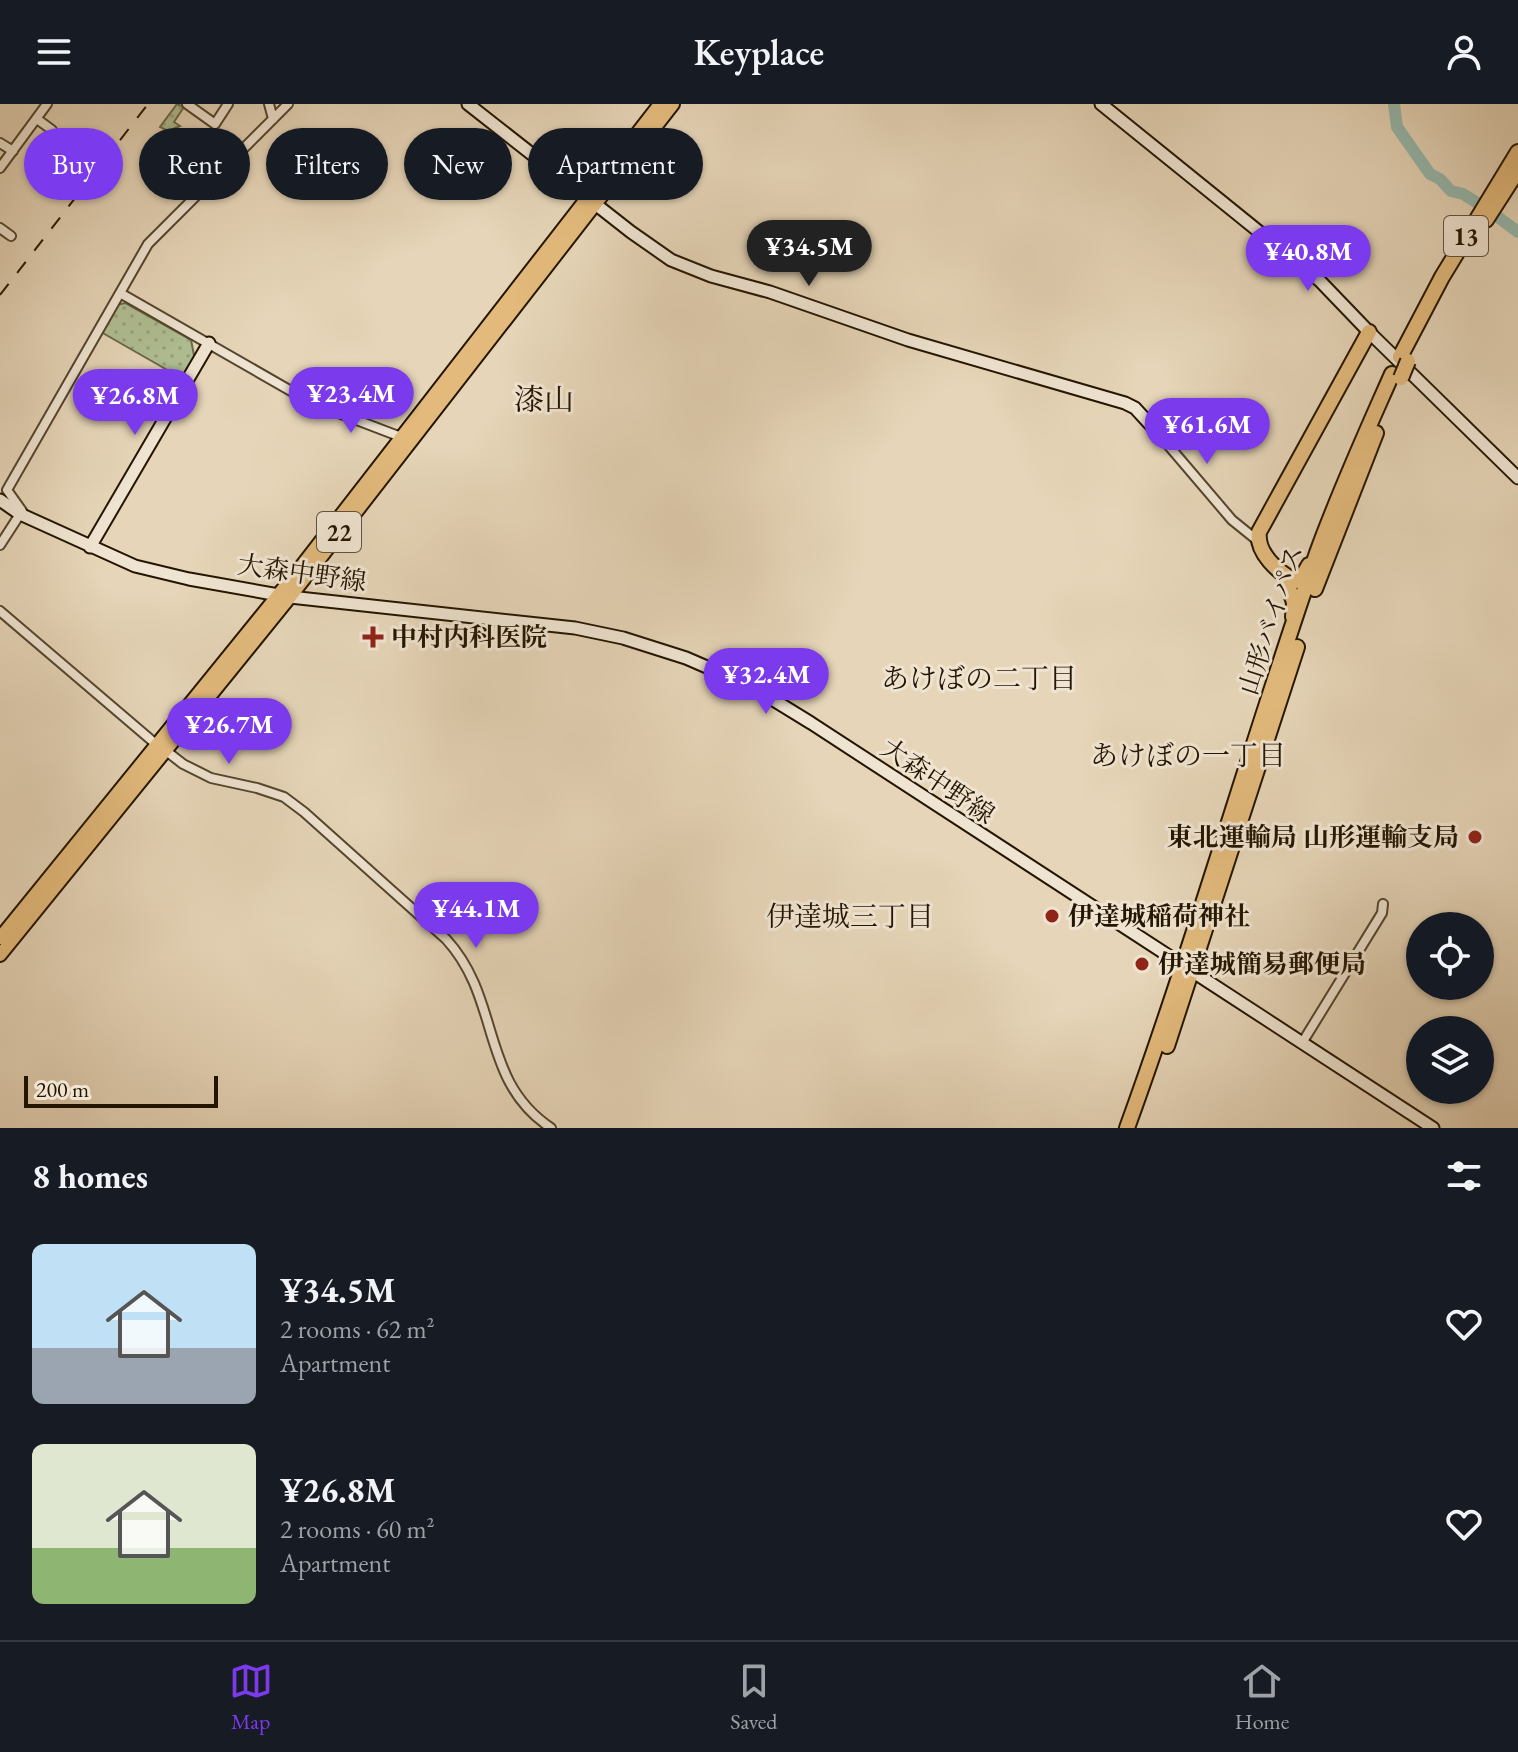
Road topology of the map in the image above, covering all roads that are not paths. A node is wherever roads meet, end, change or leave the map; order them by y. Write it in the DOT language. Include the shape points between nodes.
graph roads {
  1 [pos="47,104"];
  2 [pos="187,104"];
  3 [pos="228,104"];
  4 [pos="269,104"];
  5 [pos="288,104"];
  6 [pos="468,104"];
  7 [pos="660,104"];
  8 [pos="673,104"];
  9 [pos="1101,104"];
  10 [pos="37,119"];
  11 [pos="273,119"];
  12 [pos="49,128"];
  13 [pos="0,143"];
  14 [pos="13,151"];
  15 [pos="1518,152"];
  16 [pos="0,168"];
  17 [pos="1518,170"];
  18 [pos="591,201"];
  19 [pos="0,228"];
  20 [pos="11,236"];
  21 [pos="120,293"];
  22 [pos="1422,325"];
  23 [pos="1369,332"];
  24 [pos="209,343"];
  25 [pos="1397,376"];
  26 [pos="1157,432"];
  27 [pos="401,437"];
  28 [pos="1518,478"];
  29 [pos="0,500"];
  30 [pos="20,514"];
  31 [pos="1333,514"];
  32 [pos="1258,541"];
  33 [pos="0,545"];
  34 [pos="90,547"];
  35 [pos="1284,575"];
  36 [pos="284,596"];
  37 [pos="0,611"];
  38 [pos="1267,708"];
  39 [pos="161,747"];
  40 [pos="1383,904"];
  41 [pos="0,938"];
  42 [pos="0,955"];
  43 [pos="1188,970"];
  44 [pos="1302,1043"];
  45 [pos="551,1128"];
  46 [pos="1127,1128"];
  47 [pos="1137,1128"];
  48 [pos="1433,1128"];
  1 -- 10 [label="street"];
  2 -- 3 [label="street" via="215,124"];
  4 -- 11 [label="street"];
  5 -- 11 [label="street"];
  6 -- 18 [label="main road"];
  7 -- 18 [label="main road, 22"];
  8 -- 18 [label="main road, 22"];
  9 -- 23 [label="main road" via="1290,255"];
  10 -- 12 [label="street"];
  10 -- 14 [label="street"];
  11 -- 21 [label="street" via="148,244"];
  13 -- 14 [label="street"];
  14 -- 16 [label="street"];
  15 -- 22 [label="highway, 山形バイパス / 13" via="1462,244"];
  17 -- 22 [label="highway, 山形バイパス / 13"];
  18 -- 26 [label="main road" via="652,248 711,276 1125,403"];
  18 -- 27 [label="main road, 22"];
  18 -- 36 [label="main road, 22"];
  19 -- 20 [label="street"];
  21 -- 24 [label="street"];
  21 -- 30 [label="street" via="7,490 19,503"];
  22 -- 25 [label="highway, 山形バイパス / 13, bridge"];
  23 -- 28 [label="main road"];
  23 -- 32 [label="highway"];
  24 -- 27 [label="street" via="312,403"];
  24 -- 34 [label="main road"];
  25 -- 31 [label="highway, 山形バイパス / 13"];
  25 -- 43 [label="highway, 山形バイパス / 13" via="1313,594"];
  26 -- 32 [label="street" via="1232,520"];
  27 -- 36 [label="main road, 22"];
  29 -- 30 [label="main road, 大森中野線"];
  30 -- 33 [label="street"];
  30 -- 34 [label="main road, 大森中野線"];
  31 -- 35 [label="highway" via="1301,579"];
  31 -- 38 [label="highway, 山形バイパス / 13"];
  32 -- 35 [label="highway"];
  34 -- 36 [label="main road, 大森中野線" via="135,566"];
  35 -- 38 [label="highway" via="1294,611"];
  36 -- 39 [label="main road, 22"];
  36 -- 43 [label="main road, 大森中野線" via="575,628 686,658 772,699"];
  37 -- 39 [label="street"];
  38 -- 43 [label="highway, 山形バイパス / 13"];
  39 -- 41 [label="main road, 22"];
  39 -- 42 [label="main road, 22"];
  39 -- 45 [label="street" via="211,778 284,797 446,939 478,987 513,1091"];
  40 -- 44 [label="street"];
  43 -- 44 [label="main road, 大森中野線"];
  43 -- 46 [label="highway, 山形バイパス / 13"];
  43 -- 47 [label="highway, 山形バイパス / 13"];
  44 -- 48 [label="main road, 大森中野線"];
}
